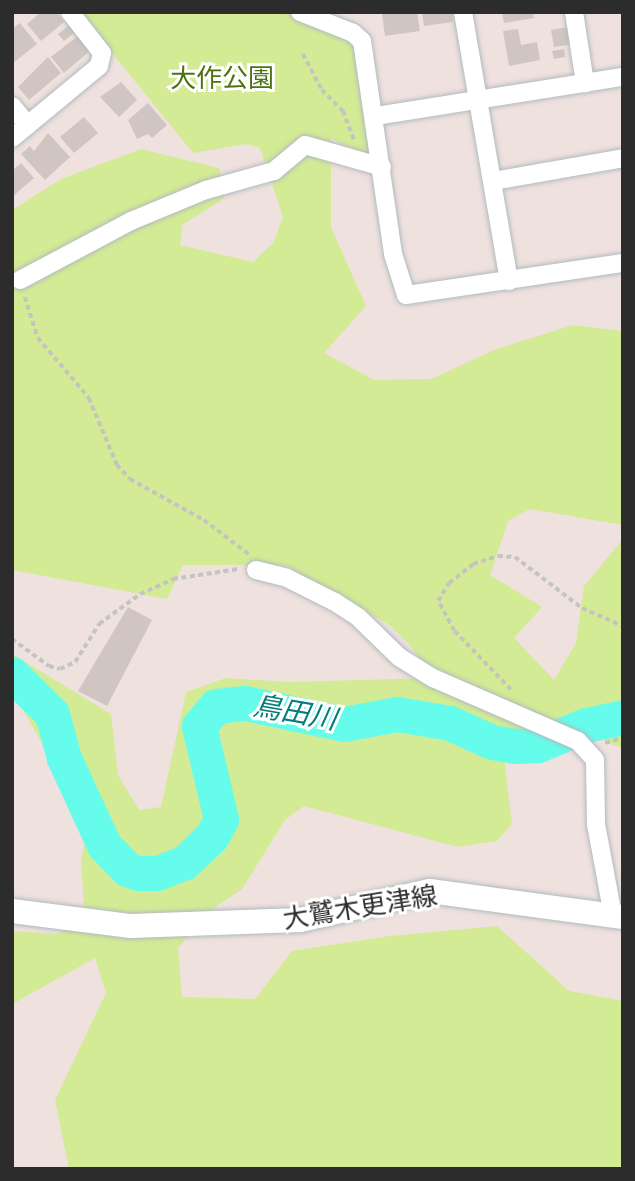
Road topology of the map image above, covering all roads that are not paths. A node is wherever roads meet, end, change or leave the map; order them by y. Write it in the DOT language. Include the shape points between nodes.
graph roads {
  1 [pos="70,12"];
  2 [pos="300,12"];
  3 [pos="463,12"];
  4 [pos="574,12"];
  5 [pos="623,77"];
  6 [pos="585,83"];
  7 [pos="481,99"];
  8 [pos="12,106"];
  9 [pos="376,116"];
  10 [pos="28,125"];
  11 [pos="12,138"];
  12 [pos="623,158"];
  13 [pos="382,167"];
  14 [pos="493,181"];
  15 [pos="623,263"];
  16 [pos="20,280"];
  17 [pos="509,281"];
  18 [pos="256,570"];
  19 [pos="12,911"];
  20 [pos="618,917"];
  1 -- 10 [label="street" via="102,53 99,66"];
  2 -- 9 [label="street" via="362,41"];
  3 -- 7 [label="street"];
  4 -- 6 [label="street"];
  5 -- 6 [label="street"];
  6 -- 7 [label="street"];
  7 -- 9 [label="street"];
  7 -- 14 [label="street"];
  8 -- 10 [label="street"];
  9 -- 13 [label="street"];
  10 -- 11 [label="street"];
  12 -- 14 [label="street"];
  13 -- 16 [label="street" via="305,145 274,171 206,190 131,221"];
  13 -- 17 [label="street" via="393,254 406,295"];
  14 -- 17 [label="street"];
  15 -- 17 [label="street"];
  18 -- 20 [label="street" via="287,578 335,602 358,617 399,657 433,678 578,741 595,760 596,824"];
  19 -- 20 [label="main road, 大鷲木更津線" via="131,926 300,920 430,891"];
}
